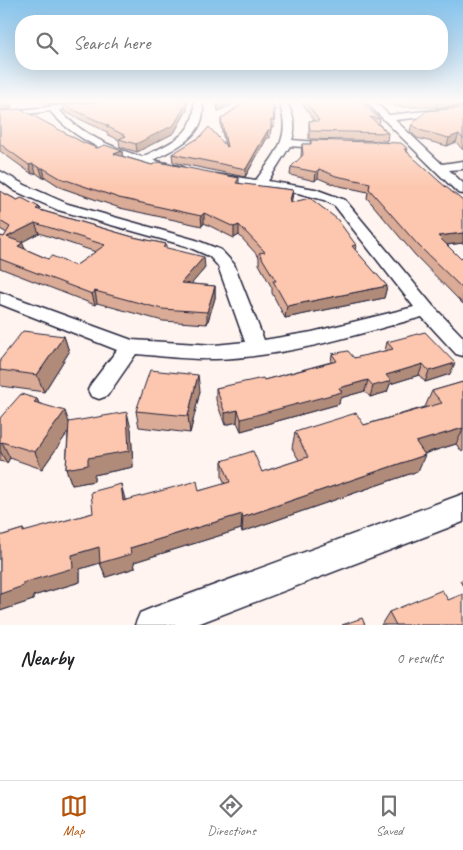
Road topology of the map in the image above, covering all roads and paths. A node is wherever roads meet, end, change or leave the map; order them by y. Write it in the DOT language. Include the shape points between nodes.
graph roads {
  1 [pos="76,130"];
  2 [pos="192,130"];
  3 [pos="290,130"];
  4 [pos="399,130"];
  5 [pos="287,143"];
  6 [pos="338,146"];
  7 [pos="416,147"];
  8 [pos="404,148"];
  9 [pos="144,160"];
  10 [pos="463,165"];
  11 [pos="439,168"];
  12 [pos="0,175"];
  13 [pos="259,185"];
  14 [pos="463,190"];
  15 [pos="0,298"];
  16 [pos="426,310"];
  17 [pos="130,348"];
  18 [pos="257,348"];
  19 [pos="463,349"];
  20 [pos="99,390"];
  21 [pos="463,508"];
  22 [pos="152,625"];
  1 -- 9 [label="street" via="116,151"];
  2 -- 9 [label="street" via="184,138"];
  3 -- 5 [label="street"];
  4 -- 7 [label="street"];
  5 -- 6 [label="street"];
  5 -- 13 [label="street"];
  7 -- 8 [label="street"];
  7 -- 11 [label="street"];
  9 -- 13 [label="street" via="196,174"];
  10 -- 11 [label="street"];
  11 -- 14 [label="street"];
  12 -- 18 [label="street" via="20,188 63,207 191,243 215,253 226,264"];
  13 -- 16 [label="street" via="319,194 340,203"];
  15 -- 17 [label="street"];
  16 -- 18 [label="street" via="312,339"];
  16 -- 19 [label="street"];
  17 -- 18 [label="street" via="215,352"];
  17 -- 20 [label="street"];
  21 -- 22 [label="street"];
}
